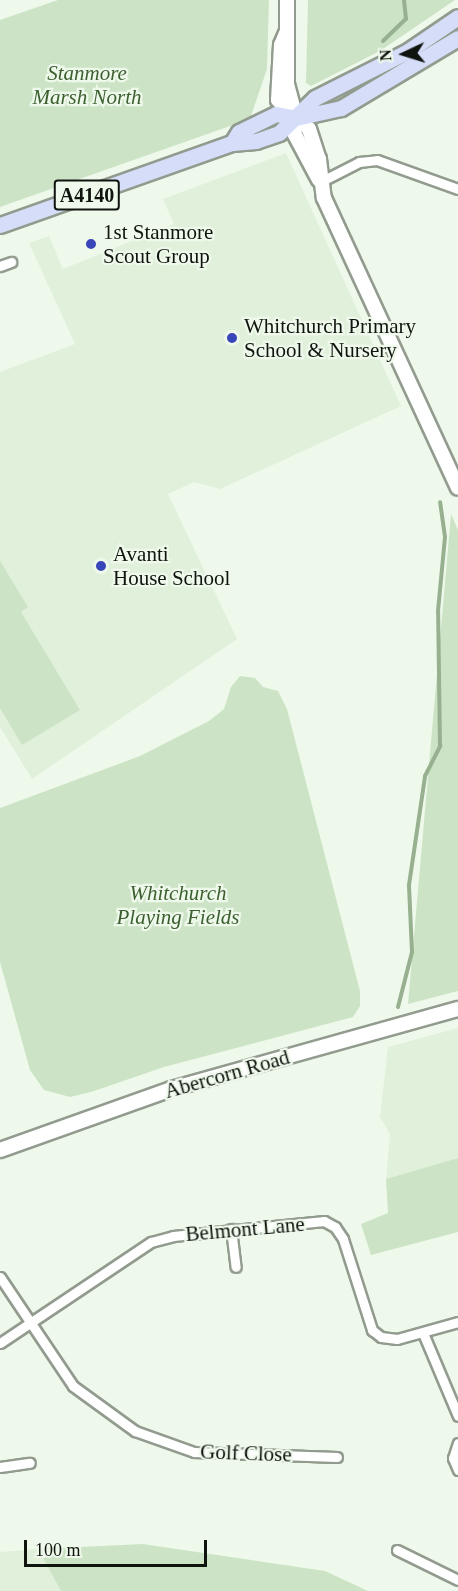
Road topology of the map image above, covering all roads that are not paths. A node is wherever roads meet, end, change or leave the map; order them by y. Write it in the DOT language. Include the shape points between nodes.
graph roads {
  1 [pos="288,0"];
  2 [pos="458,17"];
  3 [pos="458,38"];
  4 [pos="296,118"];
  5 [pos="320,182"];
  6 [pos="458,189"];
  7 [pos="0,225"];
  8 [pos="11,262"];
  9 [pos="0,266"];
  10 [pos="458,488"];
  11 [pos="458,1008"];
  12 [pos="0,1150"];
  13 [pos="231,1229"];
  14 [pos="236,1267"];
  15 [pos="0,1277"];
  16 [pos="29,1320"];
  17 [pos="458,1322"];
  18 [pos="423,1333"];
  19 [pos="0,1343"];
  20 [pos="458,1416"];
  21 [pos="458,1443"];
  22 [pos="337,1457"];
  23 [pos="30,1463"];
  24 [pos="0,1467"];
  25 [pos="458,1470"];
  26 [pos="397,1550"];
  27 [pos="458,1580"];
  1 -- 4 [label="street" via="287,84"];
  2 -- 4 [label="main road, A4140" via="408,51 315,98"];
  3 -- 4 [label="main road, A4140" via="357,100 319,115"];
  4 -- 5 [label="street" via="294,133"];
  4 -- 7 [label="main road, A4140" via="279,133 256,141 232,143"];
  5 -- 6 [label="street" via="359,162 377,160"];
  5 -- 10 [label="street"];
  8 -- 9 [label="street"];
  11 -- 12 [label="street, Abercorn Road" via="171,1089"];
  13 -- 14 [label="street"];
  13 -- 16 [label="street, Belmont Lane" via="151,1242 45,1314"];
  13 -- 18 [label="street, Belmont Lane" via="324,1221 335,1227 372,1330 381,1337 397,1339"];
  15 -- 16 [label="street"];
  16 -- 19 [label="street, Belmont Lane"];
  16 -- 22 [label="street, Golf Close" via="72,1386 135,1431 195,1452"];
  17 -- 18 [label="street, Belmont Lane"];
  18 -- 20 [label="street"];
  21 -- 25 [label="street" via="453,1458"];
  23 -- 24 [label="street"];
  26 -- 27 [label="street"];
}
